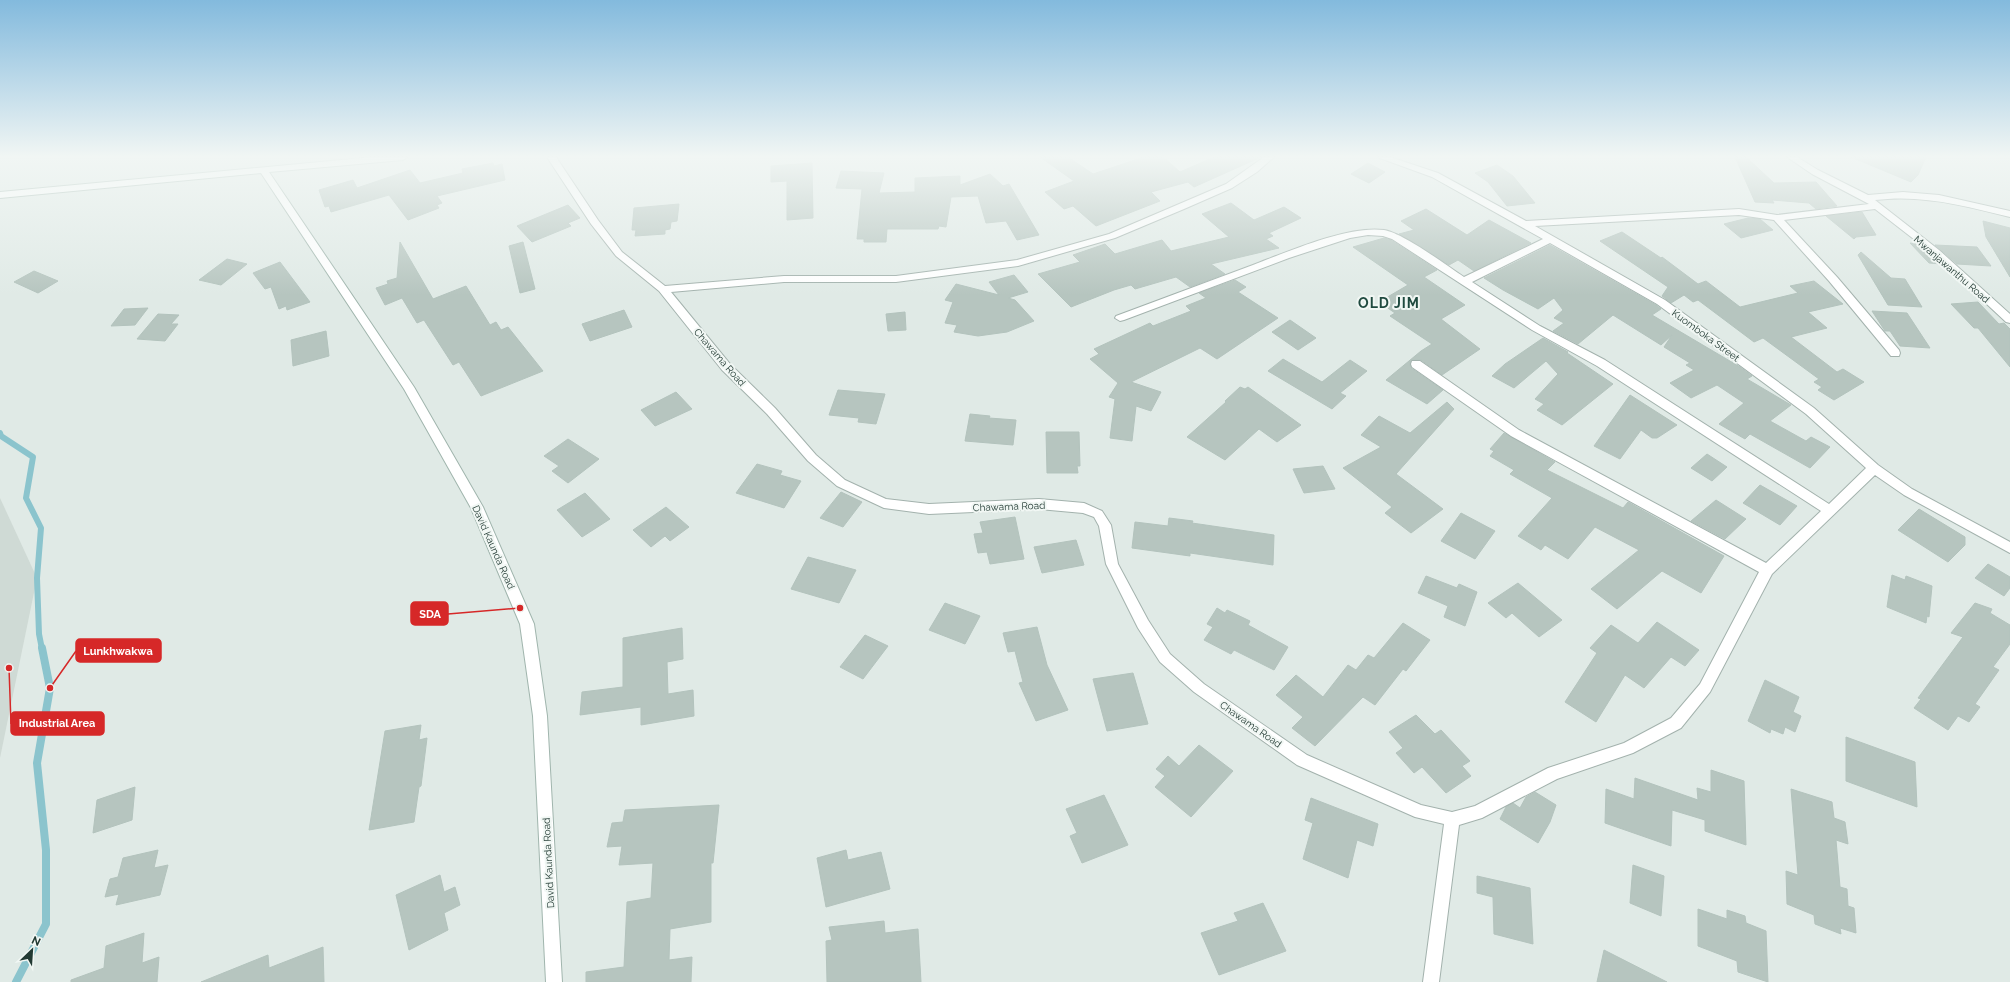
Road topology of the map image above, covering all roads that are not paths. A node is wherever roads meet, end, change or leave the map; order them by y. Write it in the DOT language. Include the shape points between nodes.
graph roads {
  1 [pos="285,203"];
  2 [pos="582,203"];
  3 [pos="1190,203"];
  4 [pos="1486,203"];
  5 [pos="1873,203"];
  6 [pos="1966,203"];
  7 [pos="1877,206"];
  8 [pos="2010,214"];
  9 [pos="1776,218"];
  10 [pos="1524,224"];
  11 [pos="1551,239"];
  12 [pos="1465,281"];
  13 [pos="663,289"];
  14 [pos="1120,318"];
  15 [pos="2010,320"];
  16 [pos="1895,353"];
  17 [pos="1416,364"];
  18 [pos="1874,468"];
  19 [pos="1830,511"];
  20 [pos="2010,548"];
  21 [pos="1766,570"];
  22 [pos="1452,819"];
  23 [pos="554,982"];
  24 [pos="1432,982"];
  1 -- 23 [label="street, David Kaunda Road" via="408,387 477,507 527,624 540,716"];
  2 -- 13 [label="street, Chawama Road" via="619,254"];
  3 -- 13 [label="street" via="1112,236 1018,263 896,278 784,279"];
  4 -- 10 [label="street, Kuomboka Street"];
  5 -- 7 [label="street, Mwanjawanthu Road"];
  6 -- 8 [label="street"];
  7 -- 9 [label="street"];
  7 -- 15 [label="street, Mwanjawanthu Road" via="1936,252"];
  9 -- 10 [label="street" via="1740,212"];
  9 -- 16 [label="street"];
  10 -- 11 [label="street, Kuomboka Street"];
  11 -- 12 [label="street"];
  11 -- 18 [label="street, Kuomboka Street" via="1661,302 1810,411"];
  12 -- 14 [label="street" via="1395,237 1368,232 1348,235 1286,256"];
  12 -- 19 [label="street" via="1536,328 1601,363"];
  13 -- 22 [label="street, Chawama Road" via="726,367 812,458 841,483 884,503 929,509 1039,504 1084,508 1098,514 1105,525 1112,564 1142,624 1165,658 1199,688 1302,760 1420,812"];
  17 -- 21 [label="street" via="1515,433"];
  18 -- 19 [label="street, Chawama Road"];
  18 -- 20 [label="street, Kuomboka Street" via="1908,492"];
  19 -- 21 [label="street, Chawama Road"];
  21 -- 22 [label="street, Chawama Road" via="1705,688 1676,723 1628,748 1553,773 1477,813"];
  22 -- 24 [label="street"];
}
